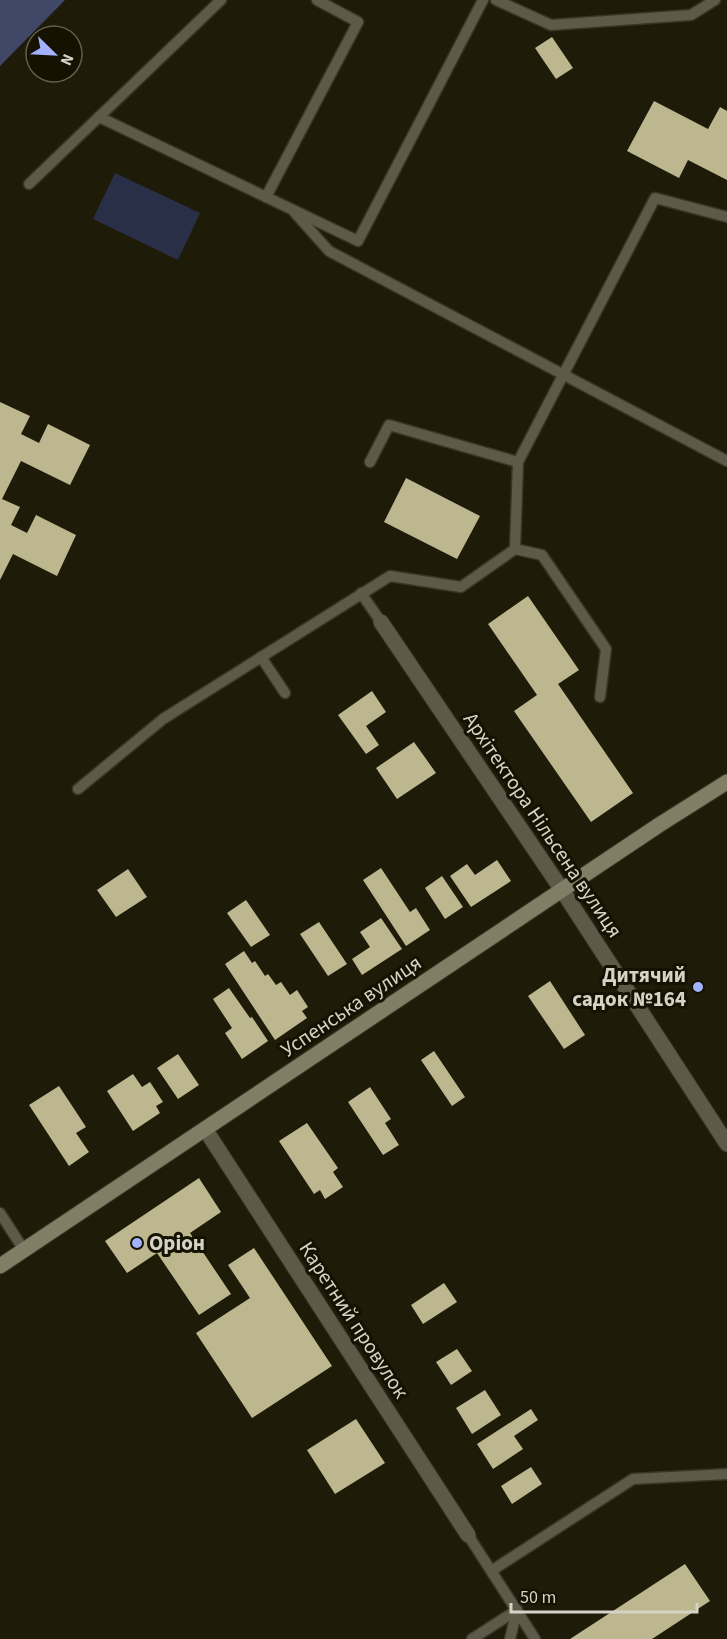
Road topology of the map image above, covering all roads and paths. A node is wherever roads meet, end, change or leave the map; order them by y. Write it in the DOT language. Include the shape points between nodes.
graph roads {
  1 [pos="221,0"];
  2 [pos="317,0"];
  3 [pos="483,0"];
  4 [pos="496,0"];
  5 [pos="714,0"];
  6 [pos="99,117"];
  7 [pos="29,184"];
  8 [pos="266,197"];
  9 [pos="292,209"];
  10 [pos="727,217"];
  11 [pos="564,375"];
  12 [pos="727,461"];
  13 [pos="370,462"];
  14 [pos="518,462"];
  15 [pos="515,549"];
  16 [pos="361,593"];
  17 [pos="381,622"];
  18 [pos="261,657"];
  19 [pos="285,693"];
  20 [pos="600,697"];
  21 [pos="727,782"];
  22 [pos="78,789"];
  23 [pos="562,890"];
  24 [pos="205,1129"];
  25 [pos="727,1144"];
  26 [pos="0,1213"];
  27 [pos="24,1250"];
  28 [pos="0,1266"];
  29 [pos="727,1473"];
  30 [pos="468,1534"];
  31 [pos="491,1571"];
  32 [pos="517,1610"];
  33 [pos="472,1639"];
  34 [pos="510,1639"];
  35 [pos="535,1639"];
  1 -- 6 [label="lane"];
  2 -- 8 [label="lane" via="358,22"];
  3 -- 9 [label="lane" via="358,241"];
  4 -- 5 [label="lane" via="551,25 691,15"];
  6 -- 7 [label="lane"];
  6 -- 8 [label="lane"];
  8 -- 9 [label="lane"];
  9 -- 11 [label="lane" via="329,251"];
  10 -- 11 [label="lane" via="654,198"];
  11 -- 12 [label="lane"];
  11 -- 14 [label="lane"];
  13 -- 14 [label="lane" via="389,425"];
  14 -- 15 [label="lane"];
  15 -- 16 [label="lane" via="461,587 390,576"];
  15 -- 20 [label="lane" via="542,555 606,649"];
  16 -- 17 [label="lane"];
  16 -- 18 [label="lane"];
  17 -- 23 [label="street, Архітектора Нільсена вулиця"];
  18 -- 19 [label="lane"];
  18 -- 22 [label="lane" via="162,719"];
  21 -- 23 [label="street, Успенська вулиця"];
  23 -- 24 [label="street, Успенська вулиця"];
  23 -- 25 [label="street, Архітектора Нільсена вулиця"];
  24 -- 27 [label="street, Успенська вулиця"];
  24 -- 30 [label="street, Каретний провулок"];
  26 -- 27 [label="lane"];
  27 -- 28 [label="street, Успенська вулиця"];
  29 -- 31 [label="lane" via="633,1479"];
  30 -- 31 [label="lane"];
  31 -- 32 [label="lane"];
  32 -- 33 [label="lane"];
  32 -- 34 [label="lane"];
  32 -- 35 [label="lane"];
}
